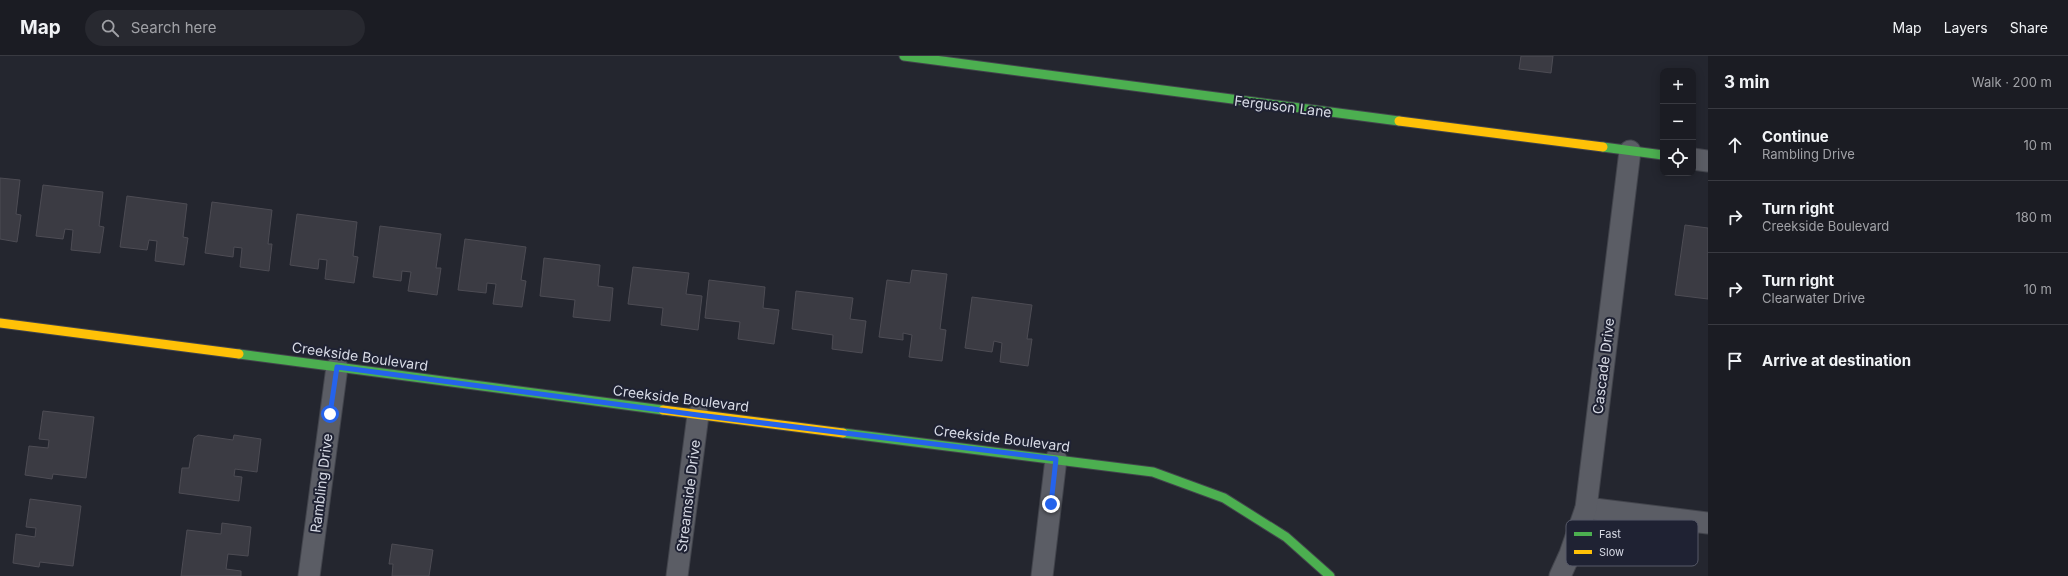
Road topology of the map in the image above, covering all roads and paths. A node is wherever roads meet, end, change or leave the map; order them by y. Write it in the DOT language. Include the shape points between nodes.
graph roads {
  1 [pos="904,56"];
  2 [pos="1630,151"];
  3 [pos="1660,155"];
  4 [pos="1696,159"];
  5 [pos="1708,161"];
  6 [pos="0,323"];
  7 [pos="337,367"];
  8 [pos="698,415"];
  9 [pos="1056,459"];
  10 [pos="1586,508"];
  11 [pos="1582,520"];
  12 [pos="1684,520"];
  13 [pos="1698,522"];
  14 [pos="1708,523"];
  15 [pos="1566,563"];
  16 [pos="309,576"];
  17 [pos="677,576"];
  18 [pos="1042,576"];
  19 [pos="1330,576"];
  20 [pos="1560,576"];
  1 -- 2 [label="street, Ferguson Lane"];
  2 -- 3 [label="street, Ferguson Lane"];
  2 -- 10 [label="street, Cascade Drive"];
  4 -- 5 [label="street"];
  6 -- 7 [label="street, Creekside Boulevard"];
  7 -- 8 [label="street, Creekside Boulevard"];
  7 -- 16 [label="street, Rambling Drive"];
  8 -- 9 [label="street, Creekside Boulevard"];
  8 -- 17 [label="street, Streamside Drive"];
  9 -- 18 [label="street"];
  9 -- 19 [label="street, Creekside Boulevard" via="1153,472 1224,498 1286,537"];
  10 -- 11 [label="street, Cascade Drive"];
  10 -- 12 [label="street"];
  13 -- 14 [label="street"];
  15 -- 20 [label="street, Cascade Drive"];
}
